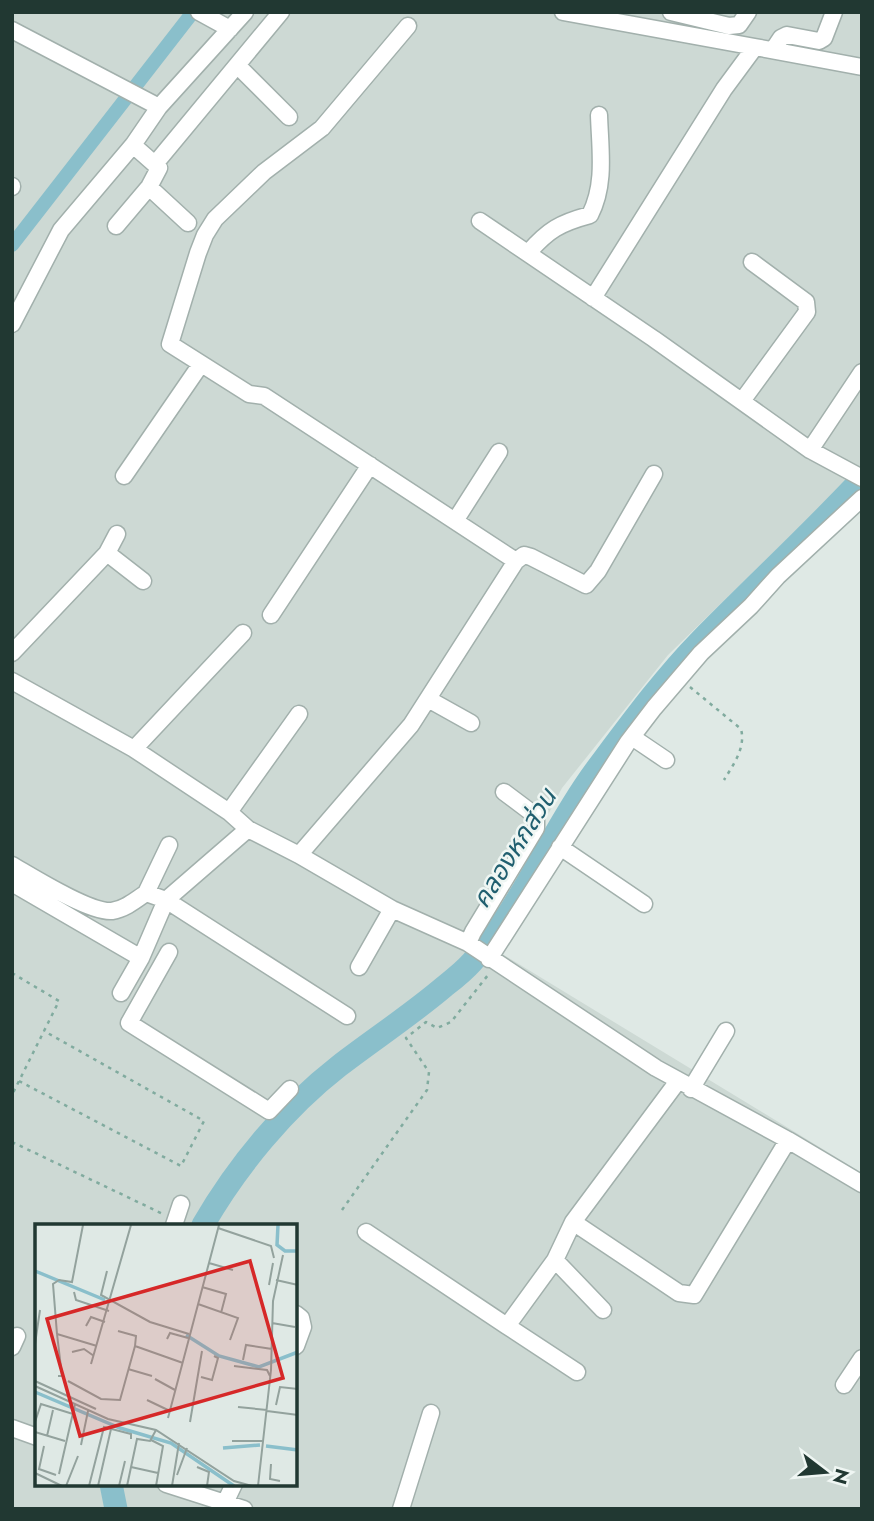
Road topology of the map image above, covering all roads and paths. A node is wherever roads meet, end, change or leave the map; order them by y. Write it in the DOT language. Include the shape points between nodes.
graph roads {
  1 [pos="244,12"];
  2 [pos="281,12"];
  3 [pos="563,12"];
  4 [pos="671,12"];
  5 [pos="748,12"];
  6 [pos="834,12"];
  7 [pos="206,16"];
  8 [pos="632,18"];
  9 [pos="408,26"];
  10 [pos="230,29"];
  11 [pos="12,30"];
  12 [pos="755,47"];
  13 [pos="774,50"];
  14 [pos="237,65"];
  15 [pos="862,66"];
  16 [pos="153,103"];
  17 [pos="599,116"];
  18 [pos="289,117"];
  19 [pos="132,145"];
  20 [pos="155,164"];
  21 [pos="149,187"];
  22 [pos="480,221"];
  23 [pos="188,223"];
  24 [pos="116,226"];
  25 [pos="528,253"];
  26 [pos="752,262"];
  27 [pos="593,298"];
  28 [pos="12,324"];
  29 [pos="201,364"];
  30 [pos="862,372"];
  31 [pos="742,401"];
  32 [pos="810,450"];
  33 [pos="499,452"];
  34 [pos="370,466"];
  35 [pos="654,474"];
  36 [pos="124,475"];
  37 [pos="862,478"];
  38 [pos="862,498"];
  39 [pos="455,521"];
  40 [pos="117,534"];
  41 [pos="107,553"];
  42 [pos="516,561"];
  43 [pos="144,581"];
  44 [pos="271,615"];
  45 [pos="243,633"];
  46 [pos="12,653"];
  47 [pos="680,678"];
  48 [pos="12,681"];
  49 [pos="428,699"];
  50 [pos="299,714"];
  51 [pos="471,723"];
  52 [pos="632,737"];
  53 [pos="134,749"];
  54 [pos="666,760"];
  55 [pos="723,780"];
  56 [pos="504,792"];
  57 [pos="229,812"];
  58 [pos="248,829"];
  59 [pos="169,845"];
  60 [pos="560,847"];
  61 [pos="299,855"];
  62 [pos="12,865"];
  63 [pos="12,883"];
  64 [pos="146,893"];
  65 [pos="166,900"];
  66 [pos="644,904"];
  67 [pos="392,909"];
  68 [pos="468,943"];
  69 [pos="169,952"];
  70 [pos="141,958"];
  71 [pos="490,959"];
  72 [pos="359,967"];
  73 [pos="12,973"];
  74 [pos="145,996"];
  75 [pos="347,1016"];
  76 [pos="44,1031"];
  77 [pos="726,1031"];
  78 [pos="19,1081"];
  79 [pos="685,1085"];
  80 [pos="290,1089"];
  81 [pos="12,1095"];
  82 [pos="788,1140"];
  83 [pos="12,1142"];
  84 [pos="862,1184"];
  85 [pos="181,1204"];
  86 [pos="342,1210"];
  87 [pos="573,1222"];
  88 [pos="174,1223"];
  89 [pos="366,1232"];
  90 [pos="555,1260"];
  91 [pos="603,1310"];
  92 [pos="298,1316"];
  93 [pos="507,1326"];
  94 [pos="298,1341"];
  95 [pos="862,1358"];
  96 [pos="577,1372"];
  97 [pos="844,1385"];
  98 [pos="431,1413"];
  99 [pos="12,1428"];
  100 [pos="35,1436"];
  101 [pos="172,1486"];
  102 [pos="233,1486"];
  103 [pos="225,1503"];
  104 [pos="244,1509"];
  105 [pos="401,1509"];
  1 -- 10 [label="street"];
  2 -- 14 [label="street"];
  3 -- 8 [label="street"];
  4 -- 5 [label="street" via="729,26 738,25"];
  6 -- 13 [label="street" via="824,38 819,41 787,34"];
  7 -- 10 [label="street"];
  8 -- 12 [label="street"];
  9 -- 29 [label="street" via="322,128 240,193 205,235 170,345"];
  10 -- 16 [label="street"];
  11 -- 16 [label="street"];
  12 -- 13 [label="street"];
  12 -- 27 [label="street"];
  13 -- 15 [label="street"];
  14 -- 18 [label="street"];
  14 -- 20 [label="street"];
  16 -- 19 [label="street"];
  17 -- 25 [label="street" via="601,183 590,215 555,227"];
  19 -- 20 [label="street"];
  19 -- 28 [label="street" via="61,230"];
  20 -- 21 [label="street" via="159,168"];
  21 -- 23 [label="street"];
  21 -- 24 [label="street"];
  22 -- 25 [label="street"];
  25 -- 27 [label="street"];
  26 -- 31 [label="street" via="806,302 807,312"];
  27 -- 31 [label="street"];
  29 -- 34 [label="street" via="249,394 264,396"];
  29 -- 36 [label="street"];
  30 -- 32 [label="street"];
  31 -- 32 [label="street"];
  32 -- 37 [label="street"];
  33 -- 39 [label="street"];
  34 -- 39 [label="street"];
  34 -- 44 [label="street"];
  35 -- 42 [label="street" via="586,585 531,557 524,555"];
  38 -- 47 [label="street" via="778,576"];
  39 -- 42 [label="street"];
  40 -- 41 [label="street"];
  41 -- 43 [label="street"];
  41 -- 46 [label="street"];
  42 -- 49 [label="street"];
  45 -- 53 [label="street"];
  47 -- 52 [label="street"];
  47 -- 55 [label="path" via="741,729 740,752"];
  48 -- 53 [label="street"];
  49 -- 51 [label="street"];
  49 -- 61 [label="street"];
  50 -- 57 [label="street"];
  52 -- 54 [label="street"];
  52 -- 60 [label="street"];
  53 -- 57 [label="street"];
  56 -- 68 [label="street" via="536,816 536,828"];
  57 -- 58 [label="street"];
  58 -- 61 [label="street"];
  58 -- 65 [label="street"];
  59 -- 64 [label="street"];
  60 -- 66 [label="street"];
  60 -- 71 [label="street"];
  61 -- 67 [label="street"];
  62 -- 64 [label="street" via="72,900 110,911 126,907"];
  63 -- 70 [label="street"];
  64 -- 65 [label="street"];
  65 -- 70 [label="street"];
  65 -- 75 [label="street"];
  67 -- 68 [label="street"];
  67 -- 72 [label="street"];
  68 -- 71 [label="street"];
  69 -- 74 [label="street"];
  70 -- 74 [label="street" via="123,989"];
  71 -- 79 [label="street"];
  71 -- 86 [label="path" via="451,1023 437,1028 426,1022 407,1038 429,1072 428,1090"];
  73 -- 76 [label="path" via="59,1001"];
  74 -- 80 [label="street" via="129,1023 269,1111"];
  76 -- 78 [label="path"];
  76 -- 78 [label="path" via="204,1121 181,1166"];
  77 -- 79 [label="street"];
  78 -- 81 [label="path"];
  79 -- 82 [label="street"];
  79 -- 87 [label="street"];
  82 -- 84 [label="street"];
  82 -- 87 [label="street" via="694,1295 679,1293"];
  83 -- 88 [label="path"];
  85 -- 88 [label="street"];
  87 -- 90 [label="street"];
  89 -- 93 [label="street"];
  90 -- 91 [label="street"];
  90 -- 93 [label="street"];
  92 -- 94 [label="street" via="303,1327"];
  93 -- 96 [label="street"];
  95 -- 97 [label="street"];
  98 -- 105 [label="street"];
  99 -- 100 [label="street"];
  101 -- 103 [label="street"];
  102 -- 103 [label="street"];
  103 -- 104 [label="street"];
}
